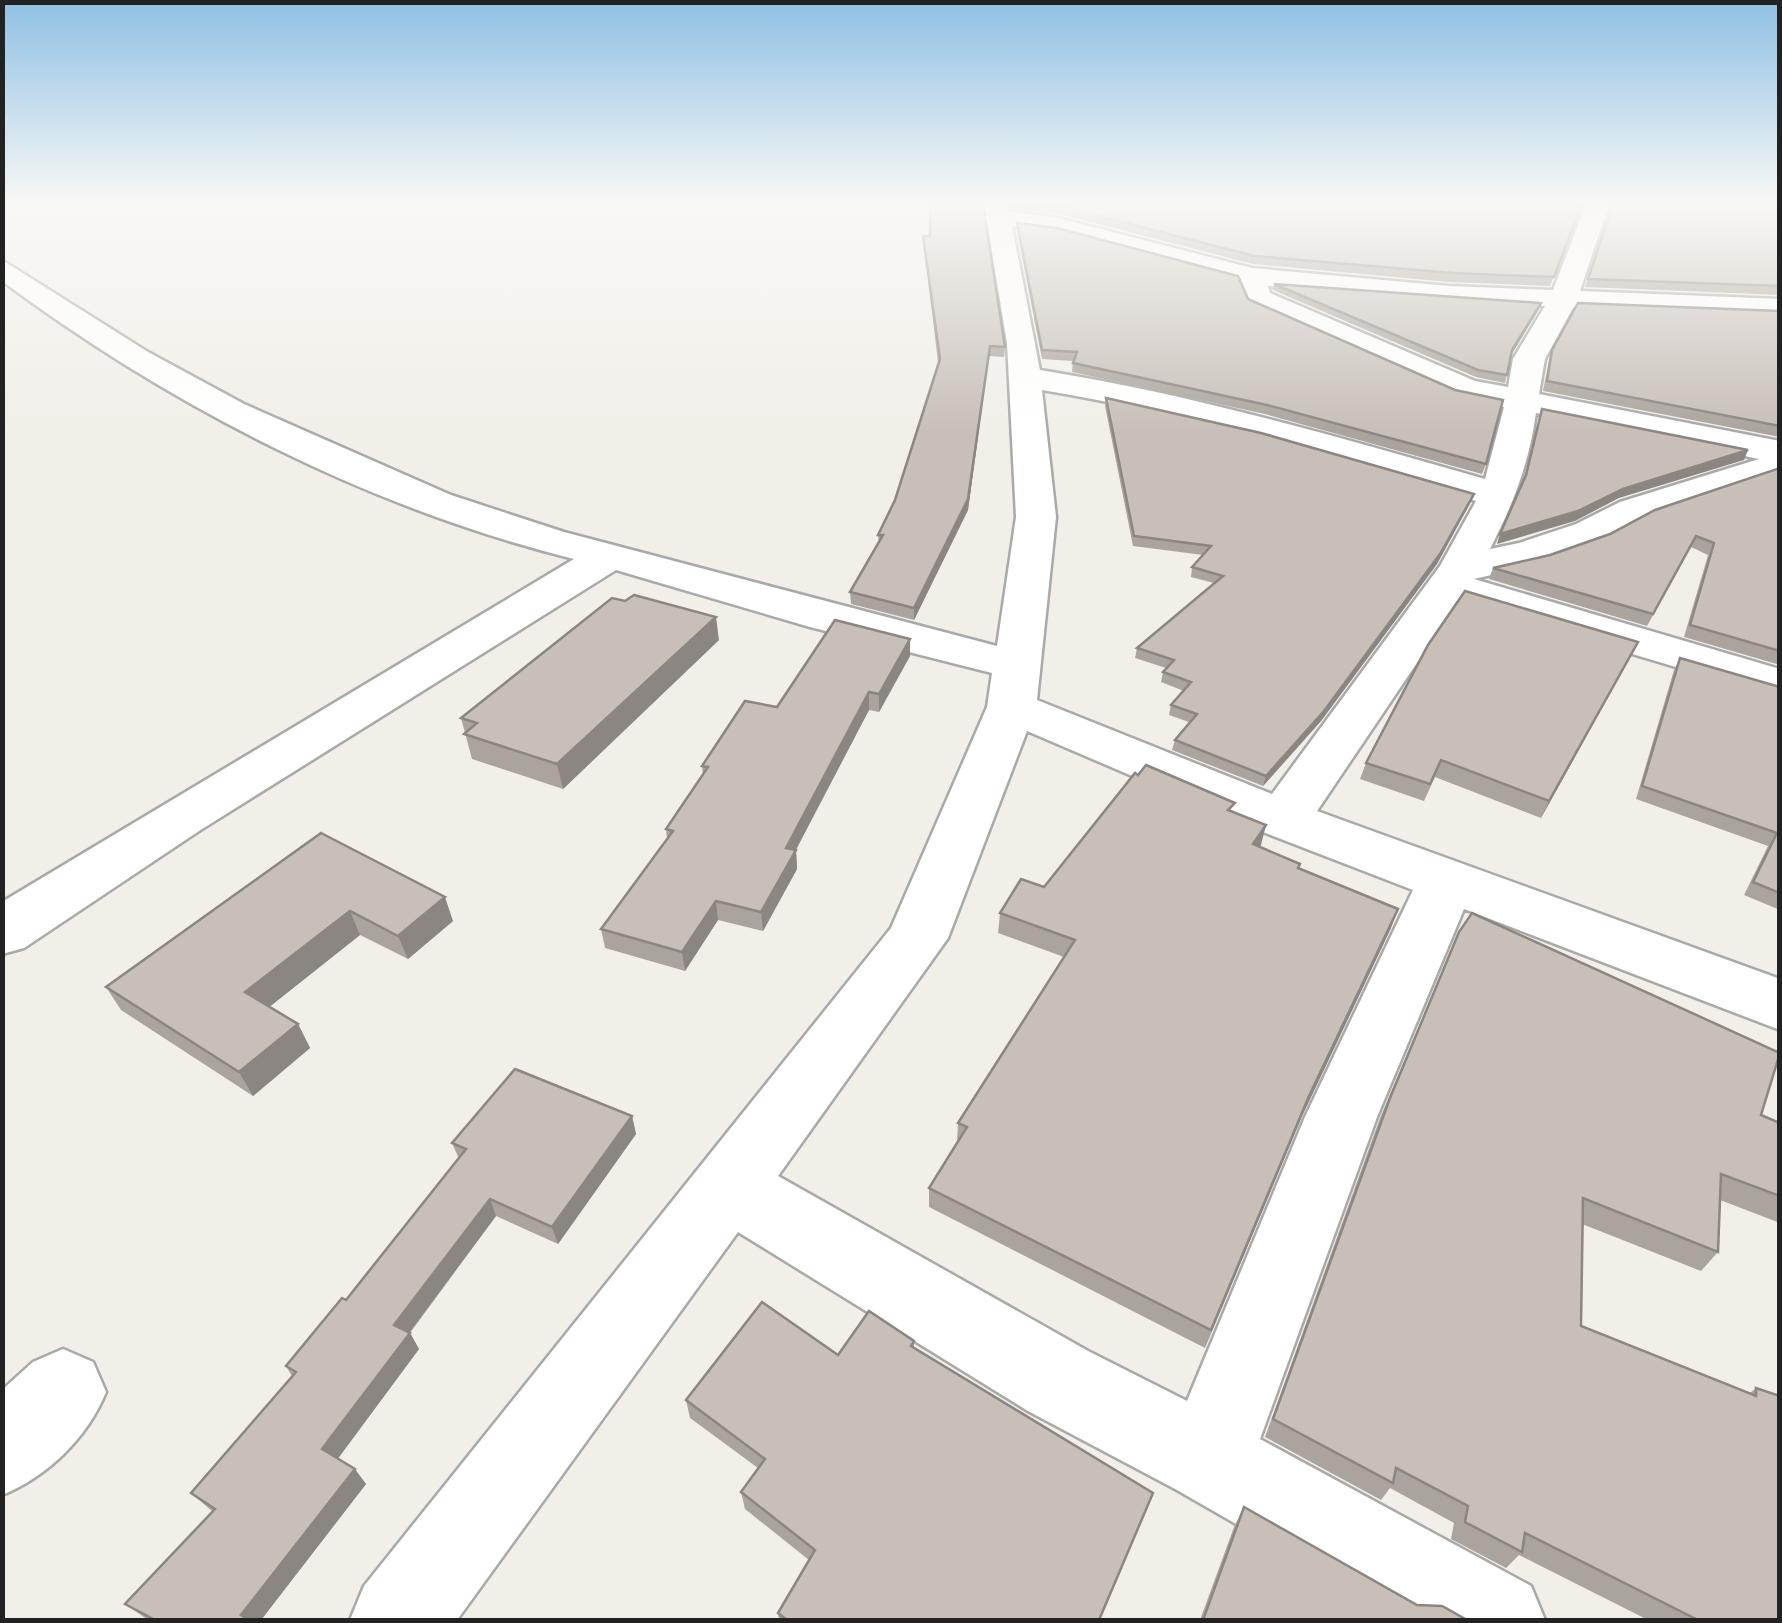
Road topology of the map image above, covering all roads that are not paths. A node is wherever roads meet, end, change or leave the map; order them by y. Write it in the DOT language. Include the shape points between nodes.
graph roads {
  1 [pos="18,280"];
  2 [pos="1008,280"];
  3 [pos="1252,280"];
  4 [pos="1276,280"];
  5 [pos="1571,280"];
  6 [pos="1564,298"];
  7 [pos="1780,308"];
  8 [pos="1025,376"];
  9 [pos="1518,401"];
  10 [pos="1780,452"];
  11 [pos="1780,464"];
  12 [pos="1498,496"];
  13 [pos="611,556"];
  14 [pos="1453,577"];
  15 [pos="1780,684"];
  16 [pos="1015,686"];
  17 [pos="1283,819"];
  18 [pos="1446,882"];
  19 [pos="2,932"];
  20 [pos="1780,1005"];
  21 [pos="730,1186"];
  22 [pos="63,1392"];
  23 [pos="2,1451"];
  24 [pos="1208,1458"];
  25 [pos="398,1620"];
  26 [pos="1498,1620"];
  1 -- 13 [label="street" via="102,340 277,434 482,521 547,544"];
  2 -- 8 [label="street"];
  3 -- 9 [label="street" via="1258,298 1271,307 1466,389"];
  4 -- 6 [label="street"];
  5 -- 6 [label="street"];
  6 -- 7 [label="street"];
  6 -- 9 [label="street" via="1530,359"];
  8 -- 12 [label="street" via="1347,451"];
  8 -- 16 [label="street" via="1036,517"];
  9 -- 10 [label="street"];
  9 -- 12 [label="street" via="1511,459"];
  11 -- 14 [label="street"];
  12 -- 14 [label="street"];
  13 -- 16 [label="street" via="826,617"];
  13 -- 19 [label="street"];
  14 -- 15 [label="street"];
  14 -- 17 [label="street"];
  16 -- 17 [label="street"];
  16 -- 21 [label="street" via="916,938"];
  17 -- 18 [label="street"];
  18 -- 20 [label="street"];
  18 -- 24 [label="street" via="1341,1116"];
  21 -- 24 [label="street" via="1058,1382"];
  21 -- 25 [label="street"];
  22 -- 23 [label="street"];
  24 -- 26 [label="street"];
}
